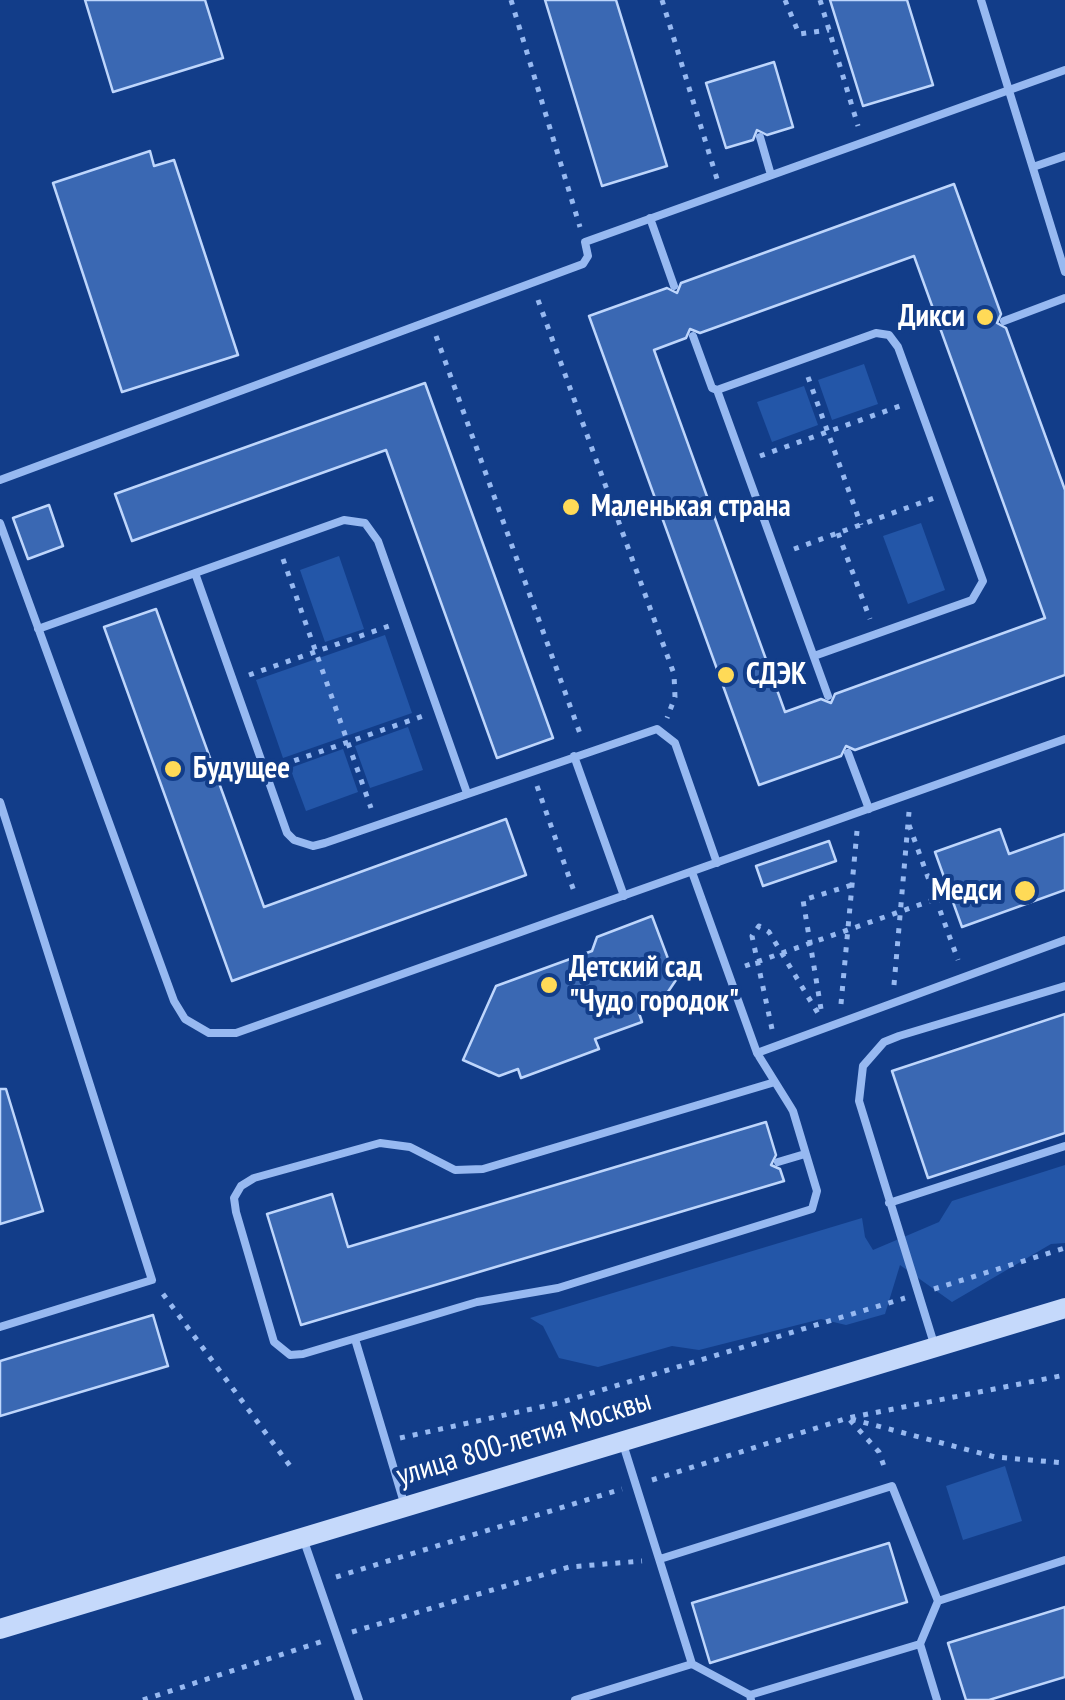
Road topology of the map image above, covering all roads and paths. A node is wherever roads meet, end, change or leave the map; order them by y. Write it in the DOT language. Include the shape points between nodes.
graph roads {
  1 [pos="511,0"];
  2 [pos="662,0"];
  3 [pos="785,0"];
  4 [pos="820,0"];
  5 [pos="981,0"];
  6 [pos="829,30"];
  7 [pos="1065,70"];
  8 [pos="1008,87"];
  9 [pos="853,109"];
  10 [pos="760,138"];
  11 [pos="1065,156"];
  12 [pos="1033,167"];
  13 [pos="771,175"];
  14 [pos="721,192"];
  15 [pos="650,218"];
  16 [pos="585,242"];
  17 [pos="1065,272"];
  18 [pos="532,283"];
  19 [pos="674,286"];
  20 [pos="1065,298"];
  21 [pos="430,320"];
  22 [pos="1004,320"];
  23 [pos="693,336"];
  24 [pos="802,360"];
  25 [pos="717,390"];
  26 [pos="917,400"];
  27 [pos="828,432"];
  28 [pos="743,462"];
  29 [pos="0,480"];
  30 [pos="950,492"];
  31 [pos="0,522"];
  32 [pos="861,525"];
  33 [pos="838,533"];
  34 [pos="278,543"];
  35 [pos="777,555"];
  36 [pos="195,572"];
  37 [pos="406,620"];
  38 [pos="38,629"];
  39 [pos="875,634"];
  40 [pos="316,651"];
  41 [pos="814,656"];
  42 [pos="233,680"];
  43 [pos="828,696"];
  44 [pos="438,710"];
  45 [pos="575,721"];
  46 [pos="663,730"];
  47 [pos="1065,739"];
  48 [pos="348,742"];
  49 [pos="848,753"];
  50 [pos="574,756"];
  51 [pos="532,770"];
  52 [pos="265,771"];
  53 [pos="468,793"];
  54 [pos="910,794"];
  55 [pos="0,802"];
  56 [pos="869,809"];
  57 [pos="858,813"];
  58 [pos="908,822"];
  59 [pos="377,825"];
  60 [pos="717,862"];
  61 [pos="692,872"];
  62 [pos="852,885"];
  63 [pos="624,896"];
  64 [pos="936,899"];
  65 [pos="581,911"];
  66 [pos="900,912"];
  67 [pos="848,930"];
  68 [pos="1065,940"];
  69 [pos="810,943"];
  70 [pos="782,953"];
  71 [pos="758,962"];
  72 [pos="728,972"];
  73 [pos="964,977"];
  74 [pos="1065,986"];
  75 [pos="892,1004"];
  76 [pos="821,1017"];
  77 [pos="840,1023"];
  78 [pos="827,1028"];
  79 [pos="776,1046"];
  80 [pos="757,1053"];
  81 [pos="775,1082"];
  82 [pos="1065,1146"];
  83 [pos="805,1154"];
  84 [pos="778,1162"];
  85 [pos="889,1203"];
  86 [pos="1065,1248"];
  87 [pos="152,1280"];
  88 [pos="918,1294"];
  89 [pos="1065,1308"];
  90 [pos="0,1327"];
  91 [pos="355,1339"];
  92 [pos="934,1347"];
  93 [pos="1065,1375"];
  94 [pos="848,1418"];
  95 [pos="622,1440"];
  96 [pos="386,1442"];
  97 [pos="878,1452"];
  98 [pos="1065,1463"];
  99 [pos="293,1470"];
  100 [pos="637,1484"];
  101 [pos="405,1506"];
  102 [pos="302,1536"];
  103 [pos="660,1559"];
  104 [pos="1065,1560"];
  105 [pos="318,1583"];
  106 [pos="938,1600"];
  107 [pos="0,1629"];
  108 [pos="337,1636"];
  109 [pos="920,1644"];
  110 [pos="692,1664"];
  111 [pos="750,1697"];
  112 [pos="144,1700"];
  113 [pos="358,1700"];
  114 [pos="575,1700"];
  115 [pos="937,1700"];
  1 -- 16 [label="path"];
  2 -- 14 [label="path"];
  3 -- 6 [label="path" via="800,34"];
  4 -- 6 [label="path"];
  5 -- 8 [label="lane"];
  6 -- 9 [label="path"];
  7 -- 8 [label="lane"];
  8 -- 12 [label="lane"];
  8 -- 13 [label="lane"];
  10 -- 13 [label="lane"];
  11 -- 12 [label="lane"];
  12 -- 17 [label="lane"];
  13 -- 14 [label="lane"];
  14 -- 15 [label="lane"];
  15 -- 16 [label="lane"];
  15 -- 19 [label="lane"];
  16 -- 18 [label="lane" via="583,264"];
  18 -- 21 [label="lane"];
  18 -- 46 [label="path" via="674,674 676,697"];
  20 -- 22 [label="lane"];
  21 -- 29 [label="lane"];
  21 -- 45 [label="path"];
  23 -- 25 [label="lane"];
  24 -- 25 [label="lane"];
  24 -- 26 [label="lane" via="884,333 898,347"];
  24 -- 27 [label="path"];
  25 -- 28 [label="lane"];
  26 -- 27 [label="path"];
  26 -- 30 [label="lane"];
  27 -- 28 [label="path"];
  27 -- 32 [label="path"];
  28 -- 35 [label="lane"];
  30 -- 32 [label="path"];
  30 -- 39 [label="lane" via="983,581 979,594"];
  31 -- 38 [label="lane"];
  32 -- 33 [label="path"];
  33 -- 35 [label="path"];
  33 -- 39 [label="path"];
  34 -- 36 [label="lane"];
  34 -- 37 [label="lane" via="344,520 365,523"];
  34 -- 40 [label="path"];
  35 -- 41 [label="lane"];
  36 -- 38 [label="lane"];
  36 -- 42 [label="lane"];
  37 -- 40 [label="path"];
  37 -- 44 [label="lane"];
  38 -- 65 [label="lane" via="174,1001 195,1027 236,1033"];
  39 -- 41 [label="lane"];
  40 -- 42 [label="path"];
  40 -- 48 [label="path"];
  41 -- 43 [label="lane"];
  42 -- 52 [label="lane"];
  44 -- 48 [label="path"];
  44 -- 53 [label="lane"];
  46 -- 50 [label="lane"];
  46 -- 60 [label="lane" via="675,743"];
  47 -- 54 [label="lane"];
  48 -- 52 [label="path"];
  48 -- 59 [label="path"];
  49 -- 56 [label="lane"];
  50 -- 51 [label="lane"];
  50 -- 63 [label="lane"];
  51 -- 53 [label="lane"];
  51 -- 65 [label="path"];
  52 -- 59 [label="lane" via="287,833 303,845"];
  53 -- 59 [label="lane"];
  54 -- 56 [label="lane"];
  54 -- 58 [label="path"];
  55 -- 87 [label="lane"];
  56 -- 57 [label="lane"];
  57 -- 60 [label="lane"];
  57 -- 62 [label="path"];
  58 -- 64 [label="path"];
  58 -- 66 [label="path"];
  60 -- 61 [label="lane"];
  61 -- 63 [label="lane"];
  61 -- 72 [label="lane"];
  62 -- 67 [label="path"];
  62 -- 69 [label="path" via="805,897"];
  63 -- 65 [label="lane"];
  64 -- 66 [label="path"];
  64 -- 73 [label="path"];
  66 -- 67 [label="path"];
  66 -- 75 [label="path"];
  67 -- 69 [label="path"];
  67 -- 77 [label="path"];
  68 -- 73 [label="lane"];
  69 -- 70 [label="path"];
  69 -- 76 [label="path"];
  70 -- 71 [label="path"];
  70 -- 71 [label="path" via="759,926 752,936"];
  70 -- 76 [label="path"];
  71 -- 72 [label="path"];
  71 -- 79 [label="path"];
  72 -- 80 [label="lane"];
  73 -- 75 [label="lane"];
  74 -- 85 [label="lane" via="899,1036 870,1054 858,1080 859,1101"];
  75 -- 77 [label="lane"];
  76 -- 78 [label="path"];
  77 -- 78 [label="lane"];
  78 -- 79 [label="lane"];
  79 -- 80 [label="lane"];
  80 -- 81 [label="lane"];
  81 -- 83 [label="lane" via="793,1111"];
  81 -- 91 [label="lane" via="483,1169 454,1170 410,1147 380,1143 241,1186 236,1212 274,1342 290,1355"];
  82 -- 85 [label="lane"];
  83 -- 84 [label="lane"];
  83 -- 91 [label="lane" via="817,1196 806,1214 558,1288 477,1302"];
  85 -- 88 [label="lane"];
  86 -- 88 [label="path"];
  87 -- 90 [label="lane"];
  87 -- 99 [label="path"];
  88 -- 92 [label="lane"];
  88 -- 96 [label="path" via="559,1403"];
  89 -- 92 [label="main road, улица 800-летия Москвы"];
  91 -- 96 [label="lane"];
  92 -- 95 [label="main road, улица 800-летия Москвы"];
  93 -- 94 [label="path"];
  94 -- 97 [label="path"];
  94 -- 98 [label="path" via="995,1457"];
  94 -- 100 [label="path"];
  95 -- 100 [label="lane"];
  95 -- 101 [label="main road, улица 800-летия Москвы"];
  96 -- 101 [label="lane"];
  100 -- 103 [label="lane"];
  100 -- 105 [label="path"];
  101 -- 102 [label="main road, улица 800-летия Москвы"];
  102 -- 105 [label="lane"];
  102 -- 107 [label="main road, улица 800-летия Москвы"];
  103 -- 106 [label="lane" via="892,1486"];
  103 -- 108 [label="path" via="569,1567"];
  103 -- 110 [label="lane"];
  104 -- 106 [label="lane"];
  105 -- 108 [label="lane"];
  106 -- 109 [label="lane"];
  108 -- 112 [label="path"];
  108 -- 113 [label="lane"];
  109 -- 111 [label="lane"];
  109 -- 115 [label="lane"];
  110 -- 111 [label="lane"];
  110 -- 114 [label="lane"];
}
